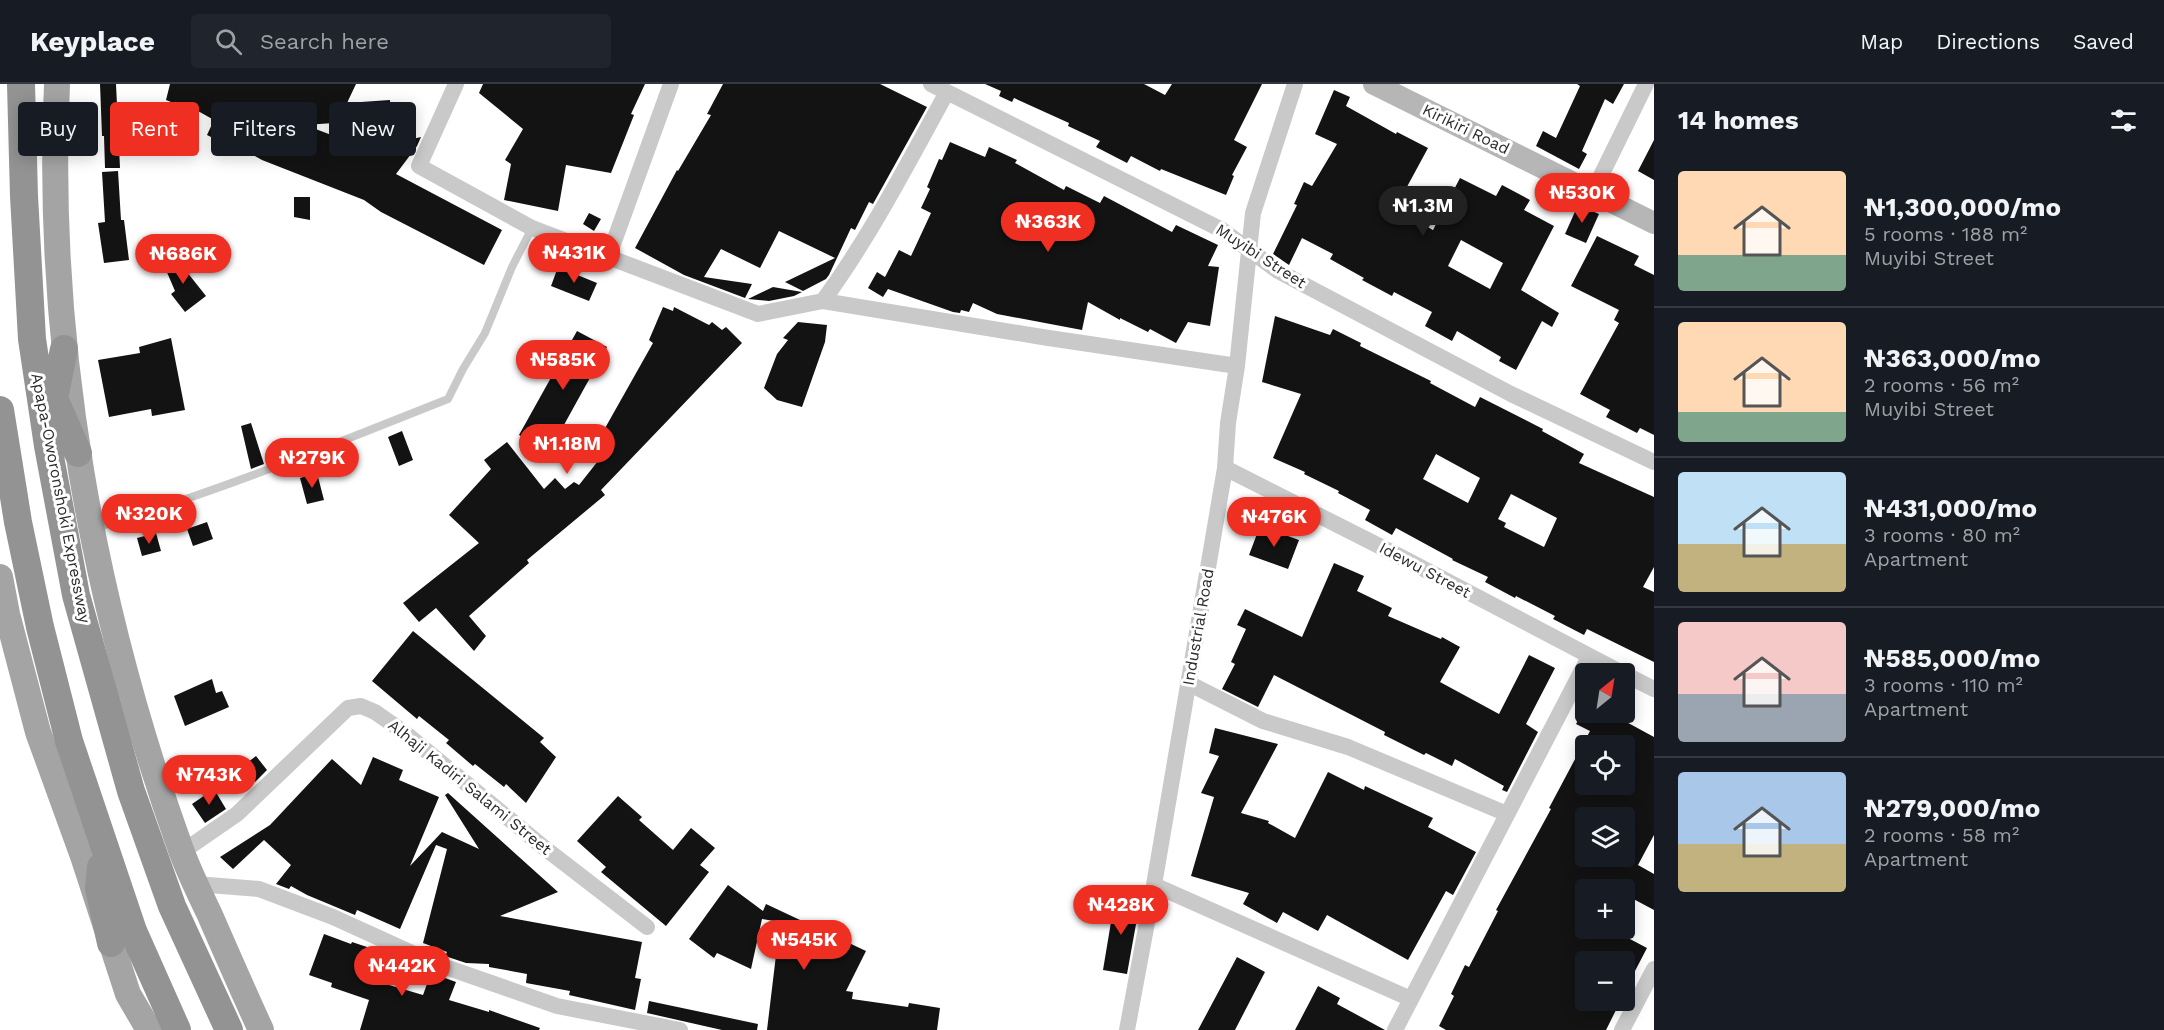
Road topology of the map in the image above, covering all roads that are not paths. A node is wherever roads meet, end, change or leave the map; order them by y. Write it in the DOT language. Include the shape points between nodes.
graph roads {
  1 [pos="21,84"];
  2 [pos="57,84"];
  3 [pos="456,84"];
  4 [pos="671,84"];
  5 [pos="931,84"];
  6 [pos="1295,84"];
  7 [pos="1374,84"];
  8 [pos="1646,84"];
  9 [pos="947,92"];
  10 [pos="1593,192"];
  11 [pos="1654,223"];
  12 [pos="532,228"];
  13 [pos="1250,250"];
  14 [pos="608,258"];
  15 [pos="824,301"];
  16 [pos="32,339"];
  17 [pos="64,349"];
  18 [pos="1237,366"];
  19 [pos="53,396"];
  20 [pos="0,410"];
  21 [pos="48,446"];
  22 [pos="78,453"];
  23 [pos="1654,462"];
  24 [pos="1225,468"];
  25 [pos="91,530"];
  26 [pos="0,577"];
  27 [pos="1589,657"];
  28 [pos="1601,663"];
  29 [pos="1635,679"];
  30 [pos="1188,683"];
  31 [pos="1654,688"];
  32 [pos="1507,814"];
  33 [pos="93,852"];
  34 [pos="182,852"];
  35 [pos="196,884"];
  36 [pos="1154,885"];
  37 [pos="647,927"];
  38 [pos="122,937"];
  39 [pos="1654,969"];
  40 [pos="128,994"];
  41 [pos="1411,999"];
  42 [pos="134,1030"];
  43 [pos="149,1030"];
  44 [pos="177,1030"];
  45 [pos="229,1030"];
  46 [pos="261,1030"];
  47 [pos="680,1030"];
  48 [pos="1127,1030"];
  49 [pos="1395,1030"];
  50 [pos="1622,1030"];
  1 -- 16 [label="highway, Apapa-Oworonshoki Expressway"];
  2 -- 17 [label="main road, Apapa-Oworonshoki Expressway" via="56,235"];
  3 -- 12 [label="street" via="419,166"];
  4 -- 14 [label="street"];
  5 -- 9 [label="street, Muyibi Street"];
  6 -- 13 [label="street, Industrial Road" via="1253,213"];
  7 -- 10 [label="main road, Kirikiri Road"];
  8 -- 10 [label="street"];
  9 -- 13 [label="street, Muyibi Street" via="1222,230"];
  9 -- 15 [label="street"];
  10 -- 11 [label="main road, Kirikiri Road"];
  12 -- 14 [label="street"];
  12 -- 25 [label="lane" via="485,333 448,399 291,462"];
  13 -- 18 [label="street, Industrial Road"];
  13 -- 23 [label="street, Muyibi Street" via="1278,271 1481,378"];
  14 -- 15 [label="street" via="758,314"];
  15 -- 18 [label="street"];
  16 -- 19 [label="highway"];
  16 -- 21 [label="highway, Apapa-Oworonshoki Expressway"];
  17 -- 19 [label="highway"];
  17 -- 22 [label="main road, Apapa-Oworonshoki Expressway"];
  18 -- 24 [label="street, Industrial Road"];
  19 -- 21 [label="highway"];
  19 -- 22 [label="highway"];
  20 -- 33 [label="highway" via="39,627"];
  21 -- 45 [label="highway, Apapa-Oworonshoki Expressway" via="76,595 131,791 172,906"];
  22 -- 25 [label="main road, Apapa-Oworonshoki Expressway"];
  24 -- 27 [label="street, Idewu Street" via="1401,556"];
  24 -- 30 [label="street, Industrial Road"];
  25 -- 34 [label="main road, Apapa-Oworonshoki Expressway" via="142,729"];
  26 -- 33 [label="main road" via="38,732"];
  27 -- 28 [label="street, Idewu Street"];
  27 -- 32 [label="street"];
  29 -- 31 [label="street, Idewu Street"];
  30 -- 32 [label="street" via="1263,721 1348,747"];
  30 -- 36 [label="street, Industrial Road"];
  32 -- 41 [label="street"];
  33 -- 38 [label="highway"];
  33 -- 38 [label="highway" via="99,888"];
  34 -- 35 [label="main road, Apapa-Oworonshoki Expressway"];
  34 -- 37 [label="street, Alhaji Kadiri Salami Street" via="237,814 348,708 361,706 405,733"];
  35 -- 46 [label="main road, Apapa-Oworonshoki Expressway"];
  35 -- 47 [label="street" via="259,888 333,916 434,963 557,1005"];
  36 -- 41 [label="street"];
  36 -- 48 [label="street, Industrial Road"];
  38 -- 40 [label="main road"];
  38 -- 44 [label="highway"];
  39 -- 50 [label="street"];
  40 -- 42 [label="main road"];
  40 -- 43 [label="main road"];
  41 -- 49 [label="street"];
}
